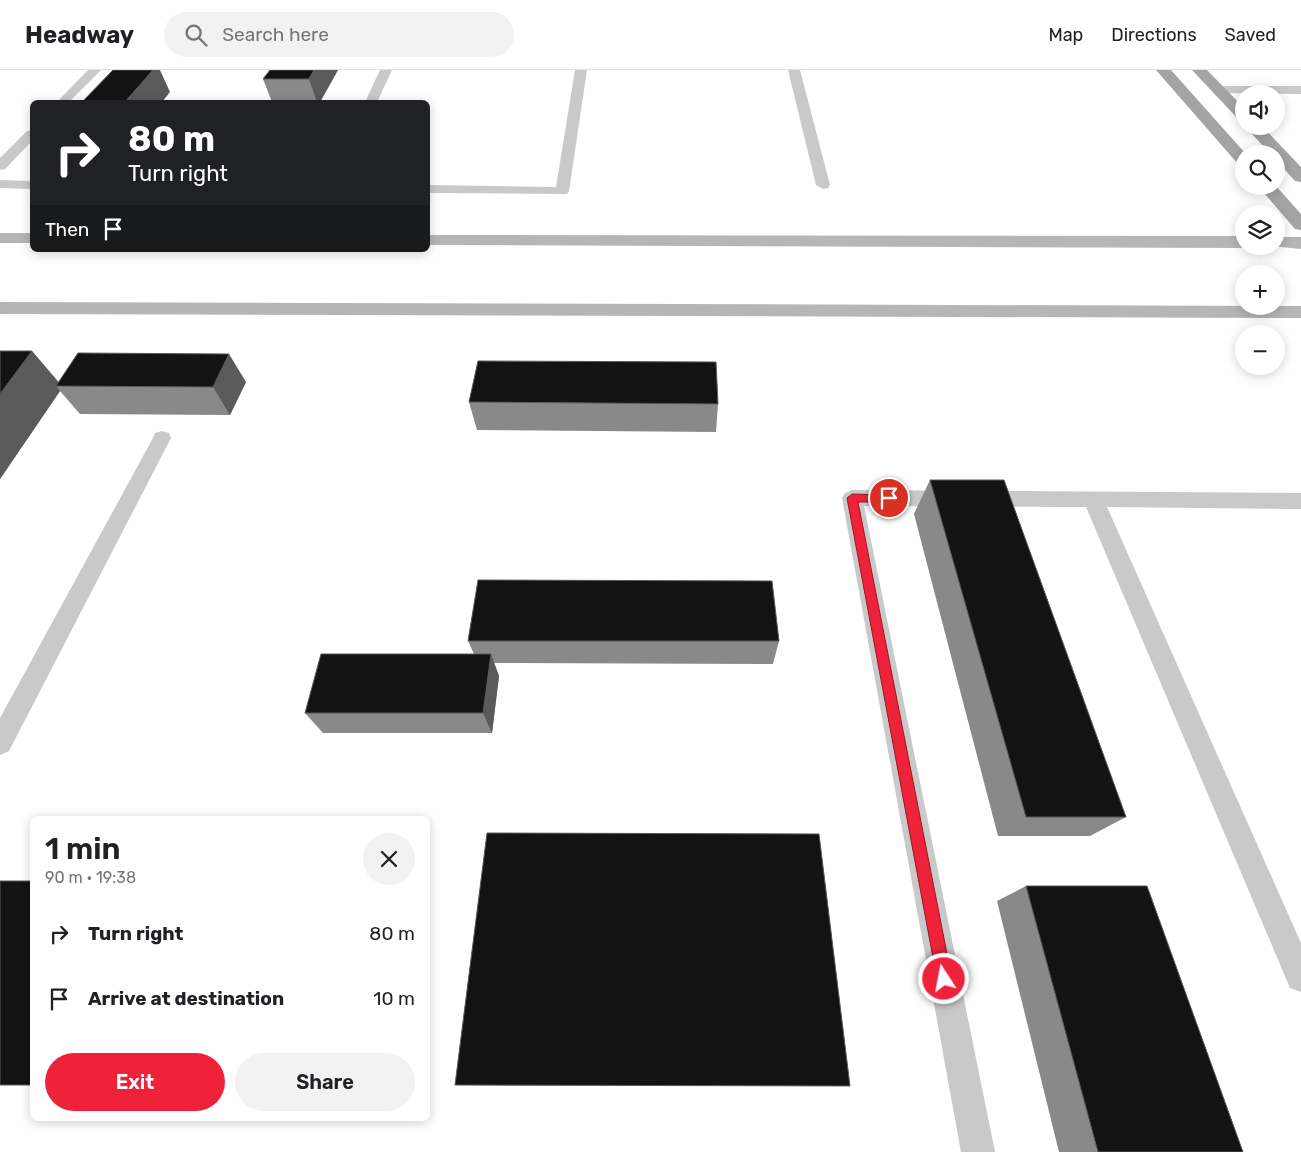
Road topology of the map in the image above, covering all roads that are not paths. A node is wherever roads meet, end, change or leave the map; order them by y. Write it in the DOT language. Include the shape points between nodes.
graph roads {
  1 [pos="96,70"];
  2 [pos="386,70"];
  3 [pos="582,70"];
  4 [pos="794,70"];
  5 [pos="1163,70"];
  6 [pos="1199,70"];
  7 [pos="1218,90"];
  8 [pos="1301,90"];
  9 [pos="65,100"];
  10 [pos="372,100"];
  11 [pos="1235,108"];
  12 [pos="1261,135"];
  13 [pos="30,136"];
  14 [pos="1235,151"];
  15 [pos="0,166"];
  16 [pos="1301,177"];
  17 [pos="0,184"];
  18 [pos="30,185"];
  19 [pos="823,185"];
  20 [pos="430,189"];
  21 [pos="1274,195"];
  22 [pos="1301,225"];
  23 [pos="0,238"];
  24 [pos="30,238"];
  25 [pos="430,240"];
  26 [pos="1235,242"];
  27 [pos="1285,242"];
  28 [pos="1301,242"];
  29 [pos="0,308"];
  30 [pos="1301,312"];
  31 [pos="162,438"];
  32 [pos="1093,499"];
  33 [pos="1301,501"];
  34 [pos="0,743"];
  35 [pos="1292,936"];
  36 [pos="1301,977"];
  37 [pos="978,1152"];
  1 -- 9 [label="lane"];
  2 -- 10 [label="lane"];
  3 -- 20 [label="lane" via="562,191"];
  4 -- 19 [label="lane"];
  5 -- 14 [label="main road"];
  6 -- 7 [label="main road"];
  7 -- 8 [label="lane"];
  7 -- 11 [label="main road"];
  12 -- 16 [label="main road"];
  13 -- 15 [label="lane"];
  17 -- 18 [label="lane"];
  21 -- 22 [label="main road"];
  23 -- 24 [label="street"];
  25 -- 26 [label="street"];
  27 -- 28 [label="street"];
  29 -- 30 [label="street"];
  31 -- 34 [label="lane"];
  32 -- 33 [label="lane"];
  32 -- 35 [label="lane"];
  32 -- 37 [label="lane" via="852,498"];
  35 -- 36 [label="lane"];
}
